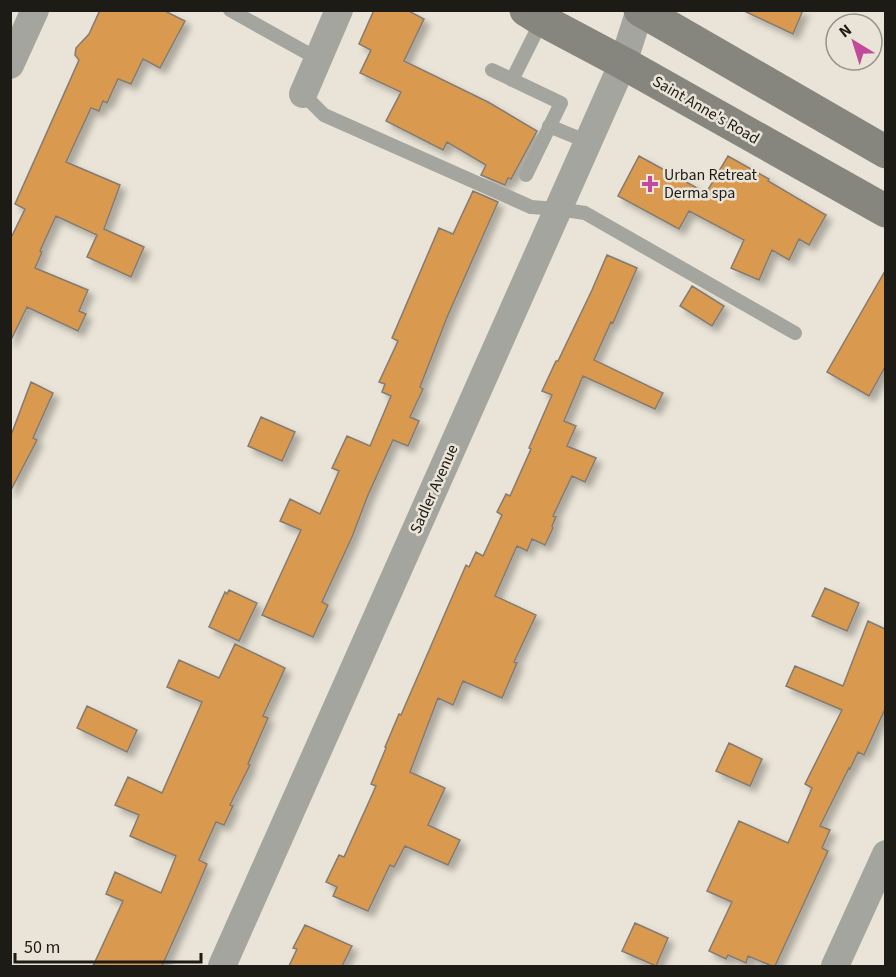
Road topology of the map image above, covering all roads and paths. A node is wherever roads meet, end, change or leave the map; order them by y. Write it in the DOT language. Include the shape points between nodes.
graph roads {
  1 [pos="35,10"];
  2 [pos="230,10"];
  3 [pos="339,10"];
  4 [pos="640,10"];
  5 [pos="534,16"];
  6 [pos="318,59"];
  7 [pos="622,63"];
  8 [pos="10,65"];
  9 [pos="492,70"];
  10 [pos="512,80"];
  11 [pos="303,94"];
  12 [pos="549,126"];
  13 [pos="588,142"];
  14 [pos="885,152"];
  15 [pos="526,175"];
  16 [pos="558,208"];
  17 [pos="885,211"];
  18 [pos="795,333"];
  19 [pos="885,854"];
  20 [pos="222,966"];
  21 [pos="836,966"];
  1 -- 8 [label="street"];
  2 -- 6 [label="lane"];
  3 -- 6 [label="street"];
  4 -- 7 [label="street, Sadler Avenue"];
  4 -- 14 [label="main road"];
  5 -- 7 [label="main road, Saint Anne's Road"];
  5 -- 10 [label="lane"];
  6 -- 11 [label="street"];
  7 -- 13 [label="street, Sadler Avenue"];
  7 -- 17 [label="main road, Saint Anne's Road"];
  9 -- 10 [label="lane"];
  10 -- 12 [label="lane" via="561,104"];
  11 -- 16 [label="lane" via="324,116 531,207"];
  12 -- 13 [label="lane"];
  12 -- 15 [label="lane"];
  13 -- 16 [label="street, Sadler Avenue"];
  16 -- 18 [label="lane" via="588,214"];
  16 -- 20 [label="street, Sadler Avenue"];
  19 -- 21 [label="street"];
}
